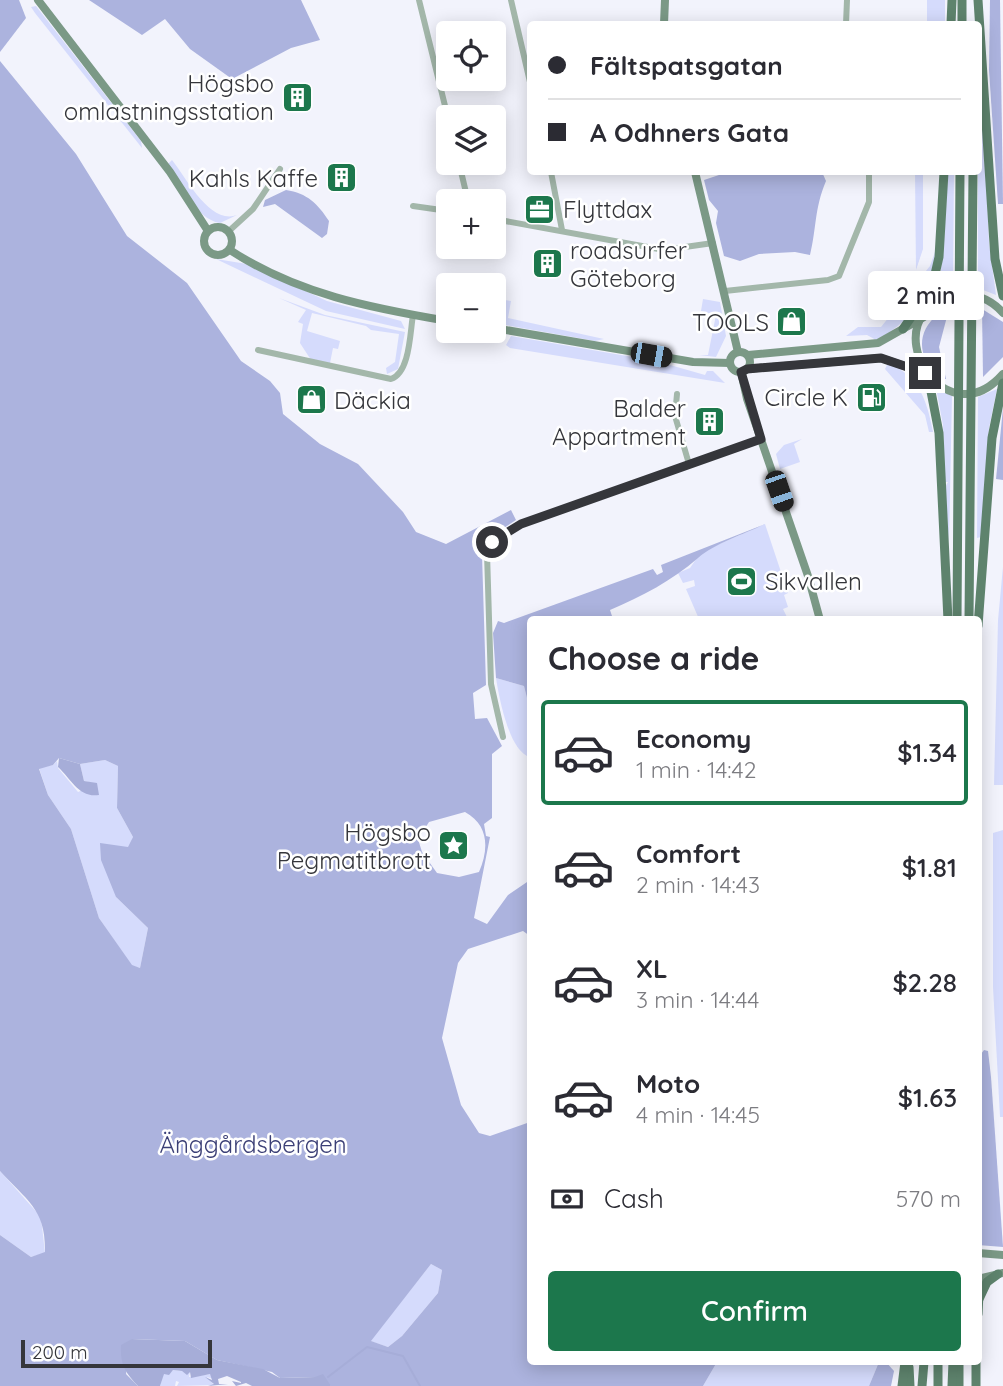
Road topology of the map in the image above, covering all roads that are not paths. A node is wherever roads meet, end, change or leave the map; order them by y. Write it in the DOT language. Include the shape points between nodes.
graph roads {
  1 [pos="38,0"];
  2 [pos="419,0"];
  3 [pos="511,0"];
  4 [pos="665,0"];
  5 [pos="847,0"];
  6 [pos="952,0"];
  7 [pos="962,0"];
  8 [pos="975,0"];
  9 [pos="664,21"];
  10 [pos="846,21"];
  11 [pos="951,21"];
  12 [pos="962,21"];
  13 [pos="974,21"];
  14 [pos="977,21"];
  15 [pos="527,69"];
  16 [pos="982,93"];
  17 [pos="445,105"];
  18 [pos="280,169"];
  19 [pos="552,175"];
  20 [pos="696,175"];
  21 [pos="869,175"];
  22 [pos="944,175"];
  23 [pos="960,175"];
  24 [pos="973,175"];
  25 [pos="414,206"];
  26 [pos="436,209"];
  27 [pos="506,221"];
  28 [pos="562,230"];
  29 [pos="208,231"];
  30 [pos="229,231"];
  31 [pos="713,243"];
  32 [pos="230,250"];
  33 [pos="935,281"];
  34 [pos="725,292"];
  35 [pos="1003,296"];
  36 [pos="1003,313"];
  37 [pos="413,315"];
  38 [pos="925,315"];
  39 [pos="436,319"];
  40 [pos="904,329"];
  41 [pos="506,330"];
  42 [pos="258,350"];
  43 [pos="737,352"];
  44 [pos="748,355"];
  45 [pos="730,363"];
  46 [pos="744,371"];
  47 [pos="927,374"];
  48 [pos="1003,374"];
  49 [pos="1003,383"];
  50 [pos="677,394"];
  51 [pos="1001,396"];
  52 [pos="761,439"];
  53 [pos="688,464"];
  54 [pos="819,616"];
  55 [pos="948,616"];
  56 [pos="957,616"];
  57 [pos="969,616"];
  58 [pos="979,616"];
  59 [pos="503,737"];
  60 [pos="997,1275"];
  61 [pos="982,1293"];
  62 [pos="906,1365"];
  63 [pos="907,1365"];
  64 [pos="924,1365"];
  65 [pos="938,1365"];
  66 [pos="953,1365"];
  67 [pos="959,1365"];
  68 [pos="976,1365"];
  69 [pos="902,1386"];
  70 [pos="910,1386"];
  71 [pos="922,1386"];
  72 [pos="937,1386"];
  73 [pos="952,1386"];
  74 [pos="959,1386"];
  75 [pos="975,1386"];
  1 -- 29 [label="street" via="170,172"];
  2 -- 17 [label="street"];
  3 -- 15 [label="street"];
  4 -- 9 [label="street"];
  5 -- 10 [label="street"];
  6 -- 11 [label="main road"];
  7 -- 12 [label="main road"];
  8 -- 13 [label="main road"];
  8 -- 14 [label="main road"];
  16 -- 35 [label="main road" via="994,252"];
  18 -- 30 [label="street" via="253,209"];
  19 -- 28 [label="street"];
  20 -- 31 [label="street"];
  21 -- 34 [label="street" via="869,202 839,276"];
  22 -- 33 [label="main road"];
  23 -- 56 [label="main road"];
  24 -- 57 [label="main road"];
  25 -- 26 [label="street"];
  27 -- 28 [label="street"];
  28 -- 31 [label="street" via="664,250"];
  29 -- 30 [label="street" via="217,227"];
  29 -- 32 [label="street" via="204,241 208,251 221,256"];
  30 -- 32 [label="street" via="233,240"];
  31 -- 34 [label="street"];
  32 -- 37 [label="street" via="307,289"];
  33 -- 38 [label="main road"];
  33 -- 40 [label="main road"];
  34 -- 43 [label="street"];
  36 -- 38 [label="street" via="981,298 964,295 946,298"];
  37 -- 39 [label="street"];
  37 -- 42 [label="street" via="403,368 391,379"];
  38 -- 40 [label="street"];
  38 -- 47 [label="street" via="916,344"];
  40 -- 44 [label="street" via="869,345"];
  41 -- 45 [label="street" via="693,362"];
  43 -- 44 [label="street"];
  43 -- 45 [label="street"];
  44 -- 46 [label="street" via="750,364"];
  45 -- 46 [label="street" via="733,370"];
  46 -- 47 [label="street" via="881,358"];
  46 -- 52 [label="street"];
  47 -- 48 [label="street" via="951,391 967,392 983,389"];
  47 -- 55 [label="main road" via="939,433"];
  49 -- 51 [label="main road"];
  50 -- 53 [label="street" via="675,416"];
  51 -- 58 [label="main road" via="992,438"];
  52 -- 53 [label="street"];
  52 -- 54 [label="street"];
  53 -- 59 [label="street" via="521,524 492,542 487,553 490,667"];
  60 -- 61 [label="main road"];
  62 -- 69 [label="main road"];
  63 -- 70 [label="main road"];
  64 -- 71 [label="main road"];
  65 -- 72 [label="main road"];
  66 -- 73 [label="main road"];
  67 -- 74 [label="main road"];
  68 -- 75 [label="main road"];
}
